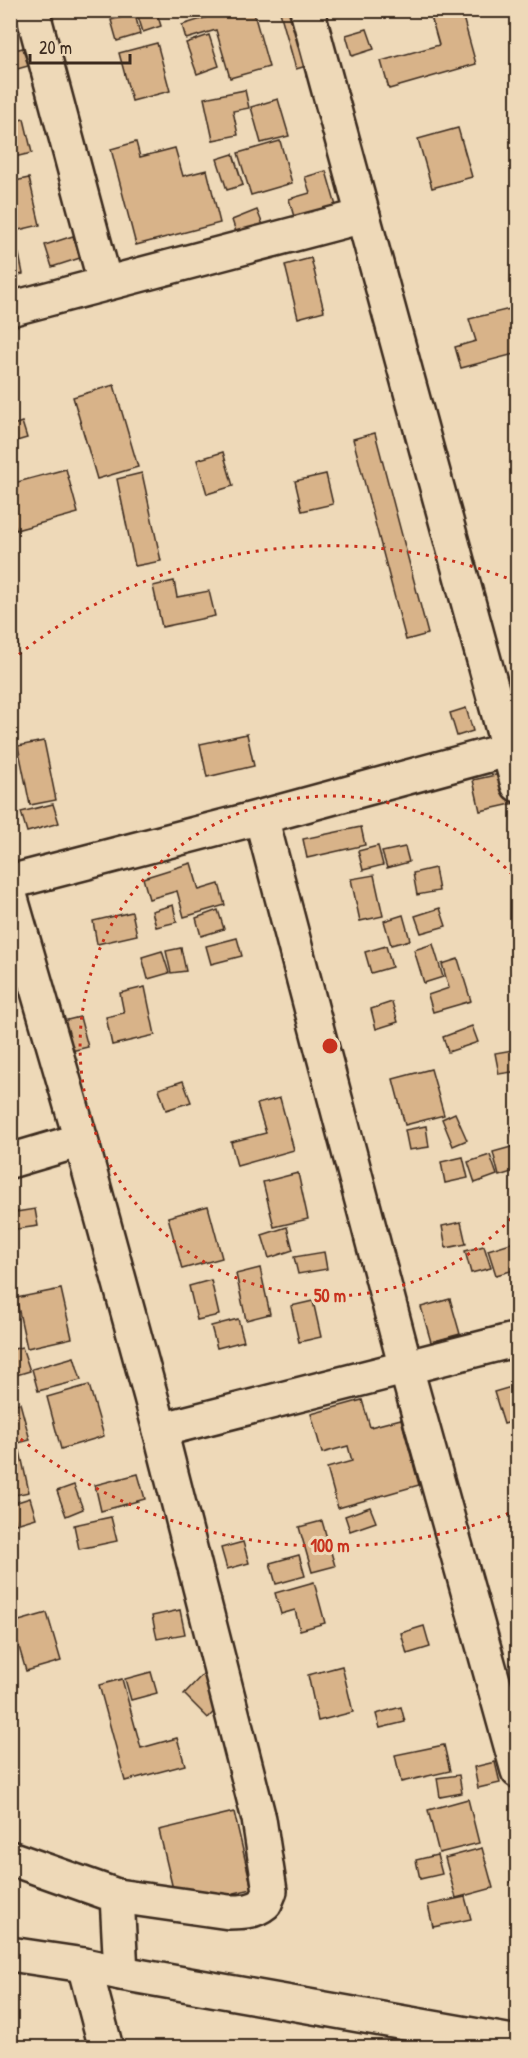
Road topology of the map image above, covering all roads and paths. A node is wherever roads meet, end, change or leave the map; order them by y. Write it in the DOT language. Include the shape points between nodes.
graph roads {
  1 [pos="32,10"];
  2 [pos="307,10"];
  3 [pos="363,216"];
  4 [pos="105,283"];
  5 [pos="10,309"];
  6 [pos="512,748"];
  7 [pos="518,785"];
  8 [pos="261,817"];
  9 [pos="10,882"];
  10 [pos="10,895"];
  11 [pos="81,1140"];
  12 [pos="10,1161"];
  13 [pos="518,1339"];
  14 [pos="405,1368"];
  15 [pos="160,1430"];
  16 [pos="518,1772"];
  17 [pos="10,1858"];
  18 [pos="117,1896"];
  19 [pos="10,1954"];
  20 [pos="84,1965"];
  21 [pos="121,1973"];
  22 [pos="518,2043"];
  23 [pos="106,2048"];
  1 -- 4 [label="street"];
  2 -- 3 [label="street"];
  3 -- 4 [label="street"];
  3 -- 6 [label="street"];
  4 -- 5 [label="street"];
  6 -- 7 [label="street"];
  6 -- 8 [label="street"];
  8 -- 9 [label="street"];
  8 -- 14 [label="street"];
  10 -- 11 [label="street"];
  11 -- 12 [label="street"];
  11 -- 15 [label="street"];
  13 -- 14 [label="street"];
  14 -- 15 [label="street"];
  14 -- 16 [label="street"];
  15 -- 18 [label="street" via="259,1819 270,1891 265,1904 243,1912"];
  17 -- 18 [label="street"];
  18 -- 21 [label="street"];
  19 -- 20 [label="street"];
  20 -- 21 [label="street"];
  20 -- 23 [label="street"];
  21 -- 22 [label="street"];
}
